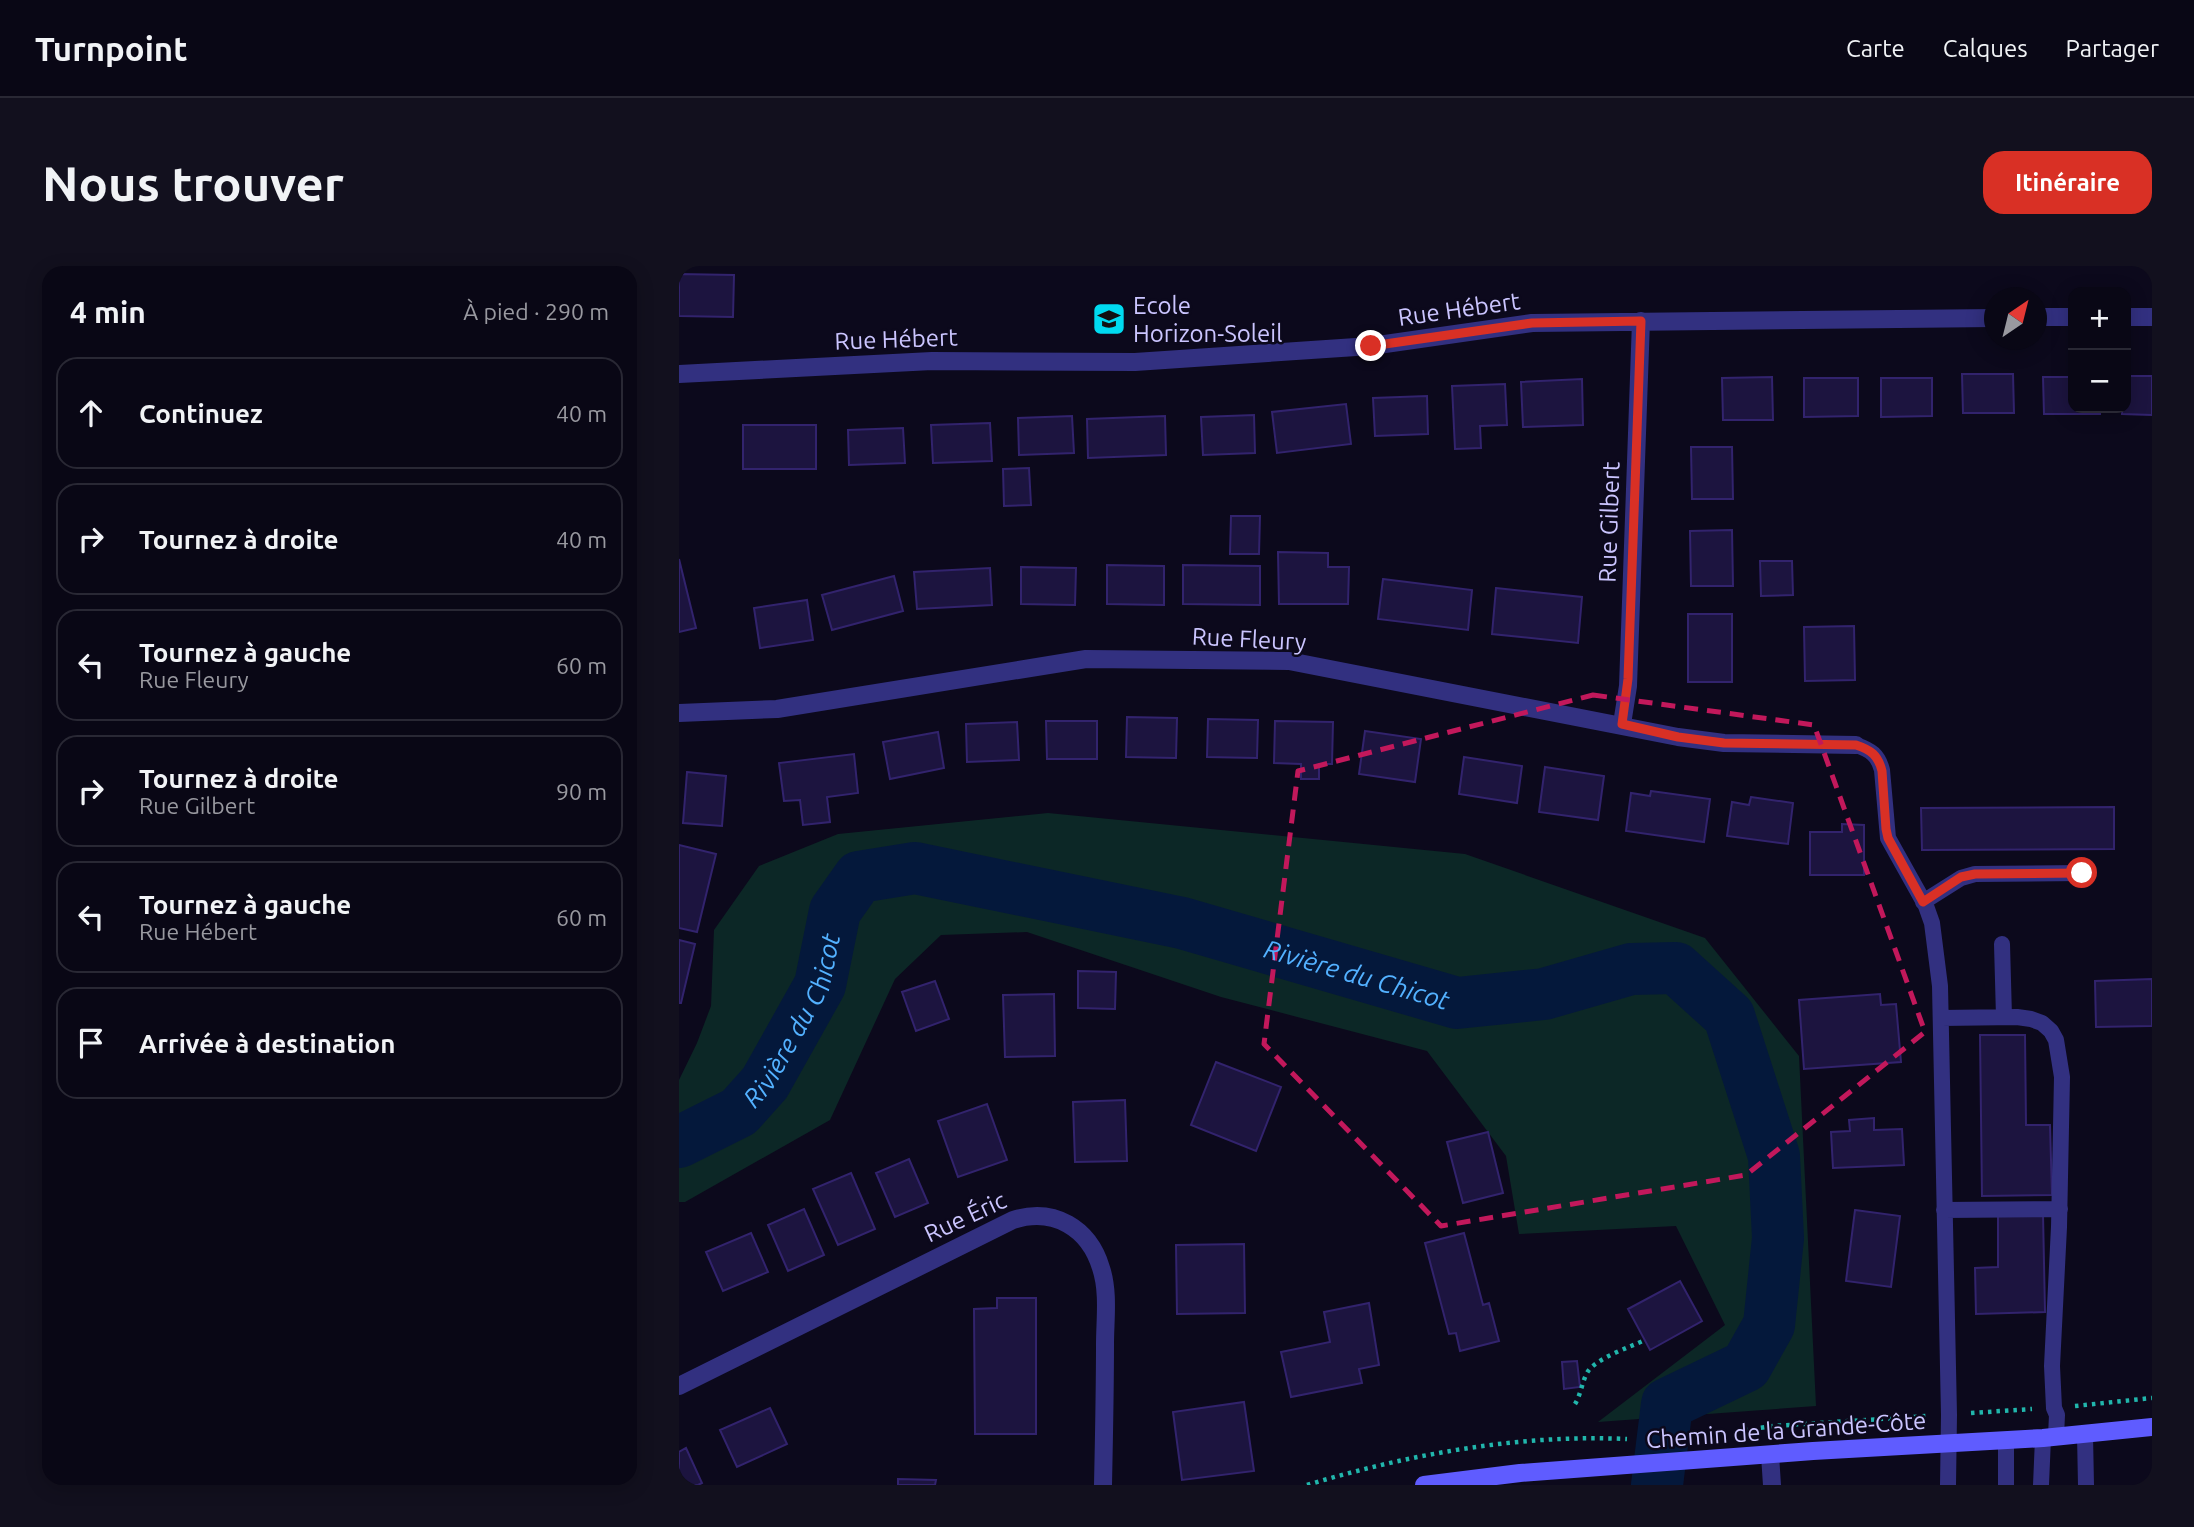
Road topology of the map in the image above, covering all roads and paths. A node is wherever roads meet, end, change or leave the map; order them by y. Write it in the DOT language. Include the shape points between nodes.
graph roads {
  1 [pos="2047,317"];
  2 [pos="2068,317"];
  3 [pos="2131,317"];
  4 [pos="2152,317"];
  5 [pos="1984,318"];
  6 [pos="1641,321"];
  7 [pos="679,374"];
  8 [pos="679,713"];
  9 [pos="1622,724"];
  10 [pos="1856,745"];
  11 [pos="2082,873"];
  12 [pos="1923,902"];
  13 [pos="2002,944"];
  14 [pos="2004,1017"];
  15 [pos="1941,1018"];
  16 [pos="2060,1209"];
  17 [pos="1944,1210"];
  18 [pos="1645,1340"];
  19 [pos="679,1386"];
  20 [pos="2152,1398"];
  21 [pos="1575,1404"];
  22 [pos="2065,1406"];
  23 [pos="2043,1409"];
  24 [pos="1960,1414"];
  25 [pos="1926,1416"];
  26 [pos="2152,1427"];
  27 [pos="1736,1432"];
  28 [pos="2085,1435"];
  29 [pos="2050,1437"];
  30 [pos="1629,1440"];
  31 [pos="2006,1440"];
  32 [pos="1948,1444"];
  33 [pos="1770,1455"];
  34 [pos="1103,1485"];
  35 [pos="1307,1485"];
  36 [pos="1424,1485"];
  37 [pos="1772,1485"];
  38 [pos="1948,1485"];
  39 [pos="2006,1485"];
  40 [pos="2041,1485"];
  41 [pos="2086,1485"];
  1 -- 2 [label="street"];
  3 -- 4 [label="street"];
  5 -- 6 [label="street, Rue Hébert"];
  6 -- 7 [label="street, Rue Hébert" via="1532,323 1371,346 1135,362 932,361"];
  6 -- 9 [label="street, Rue Gilbert" via="1628,679"];
  8 -- 9 [label="street, Rue Fleury" via="777,709 1086,659 1289,661"];
  9 -- 10 [label="street, Rue Fleury" via="1724,743"];
  10 -- 12 [label="lane" via="1869,749 1880,762 1888,838"];
  11 -- 12 [label="lane" via="1975,874 1961,877"];
  12 -- 15 [label="lane" via="1935,940"];
  13 -- 14 [label="lane"];
  14 -- 15 [label="lane"];
  14 -- 16 [label="lane" via="2031,1018 2042,1023 2056,1040 2063,1077"];
  15 -- 17 [label="lane"];
  16 -- 17 [label="lane"];
  16 -- 29 [label="lane" via="2052,1366 2057,1415"];
  17 -- 32 [label="lane"];
  18 -- 21 [label="path" via="1590,1368"];
  19 -- 34 [label="street, Rue Éric" via="1013,1220 1051,1217 1082,1235 1102,1270"];
  20 -- 22 [label="path"];
  23 -- 24 [label="path, Chemin de la Grande-Côte"];
  25 -- 27 [label="path, Chemin de la Grande-Côte"];
  26 -- 28 [label="main road, Chemin de la Grande-Côte"];
  28 -- 29 [label="main road, Chemin de la Grande-Côte"];
  28 -- 41 [label="lane"];
  29 -- 31 [label="main road, Chemin de la Grande-Côte"];
  29 -- 40 [label="lane"];
  30 -- 35 [label="path, Chemin de la Grande-Côte" via="1593,1438 1450,1451"];
  31 -- 32 [label="main road, Chemin de la Grande-Côte"];
  31 -- 39 [label="lane"];
  32 -- 33 [label="main road, Chemin de la Grande-Côte"];
  32 -- 38 [label="lane"];
  33 -- 36 [label="main road, Chemin de la Grande-Côte" via="1520,1472"];
  33 -- 37 [label="street"];
}
